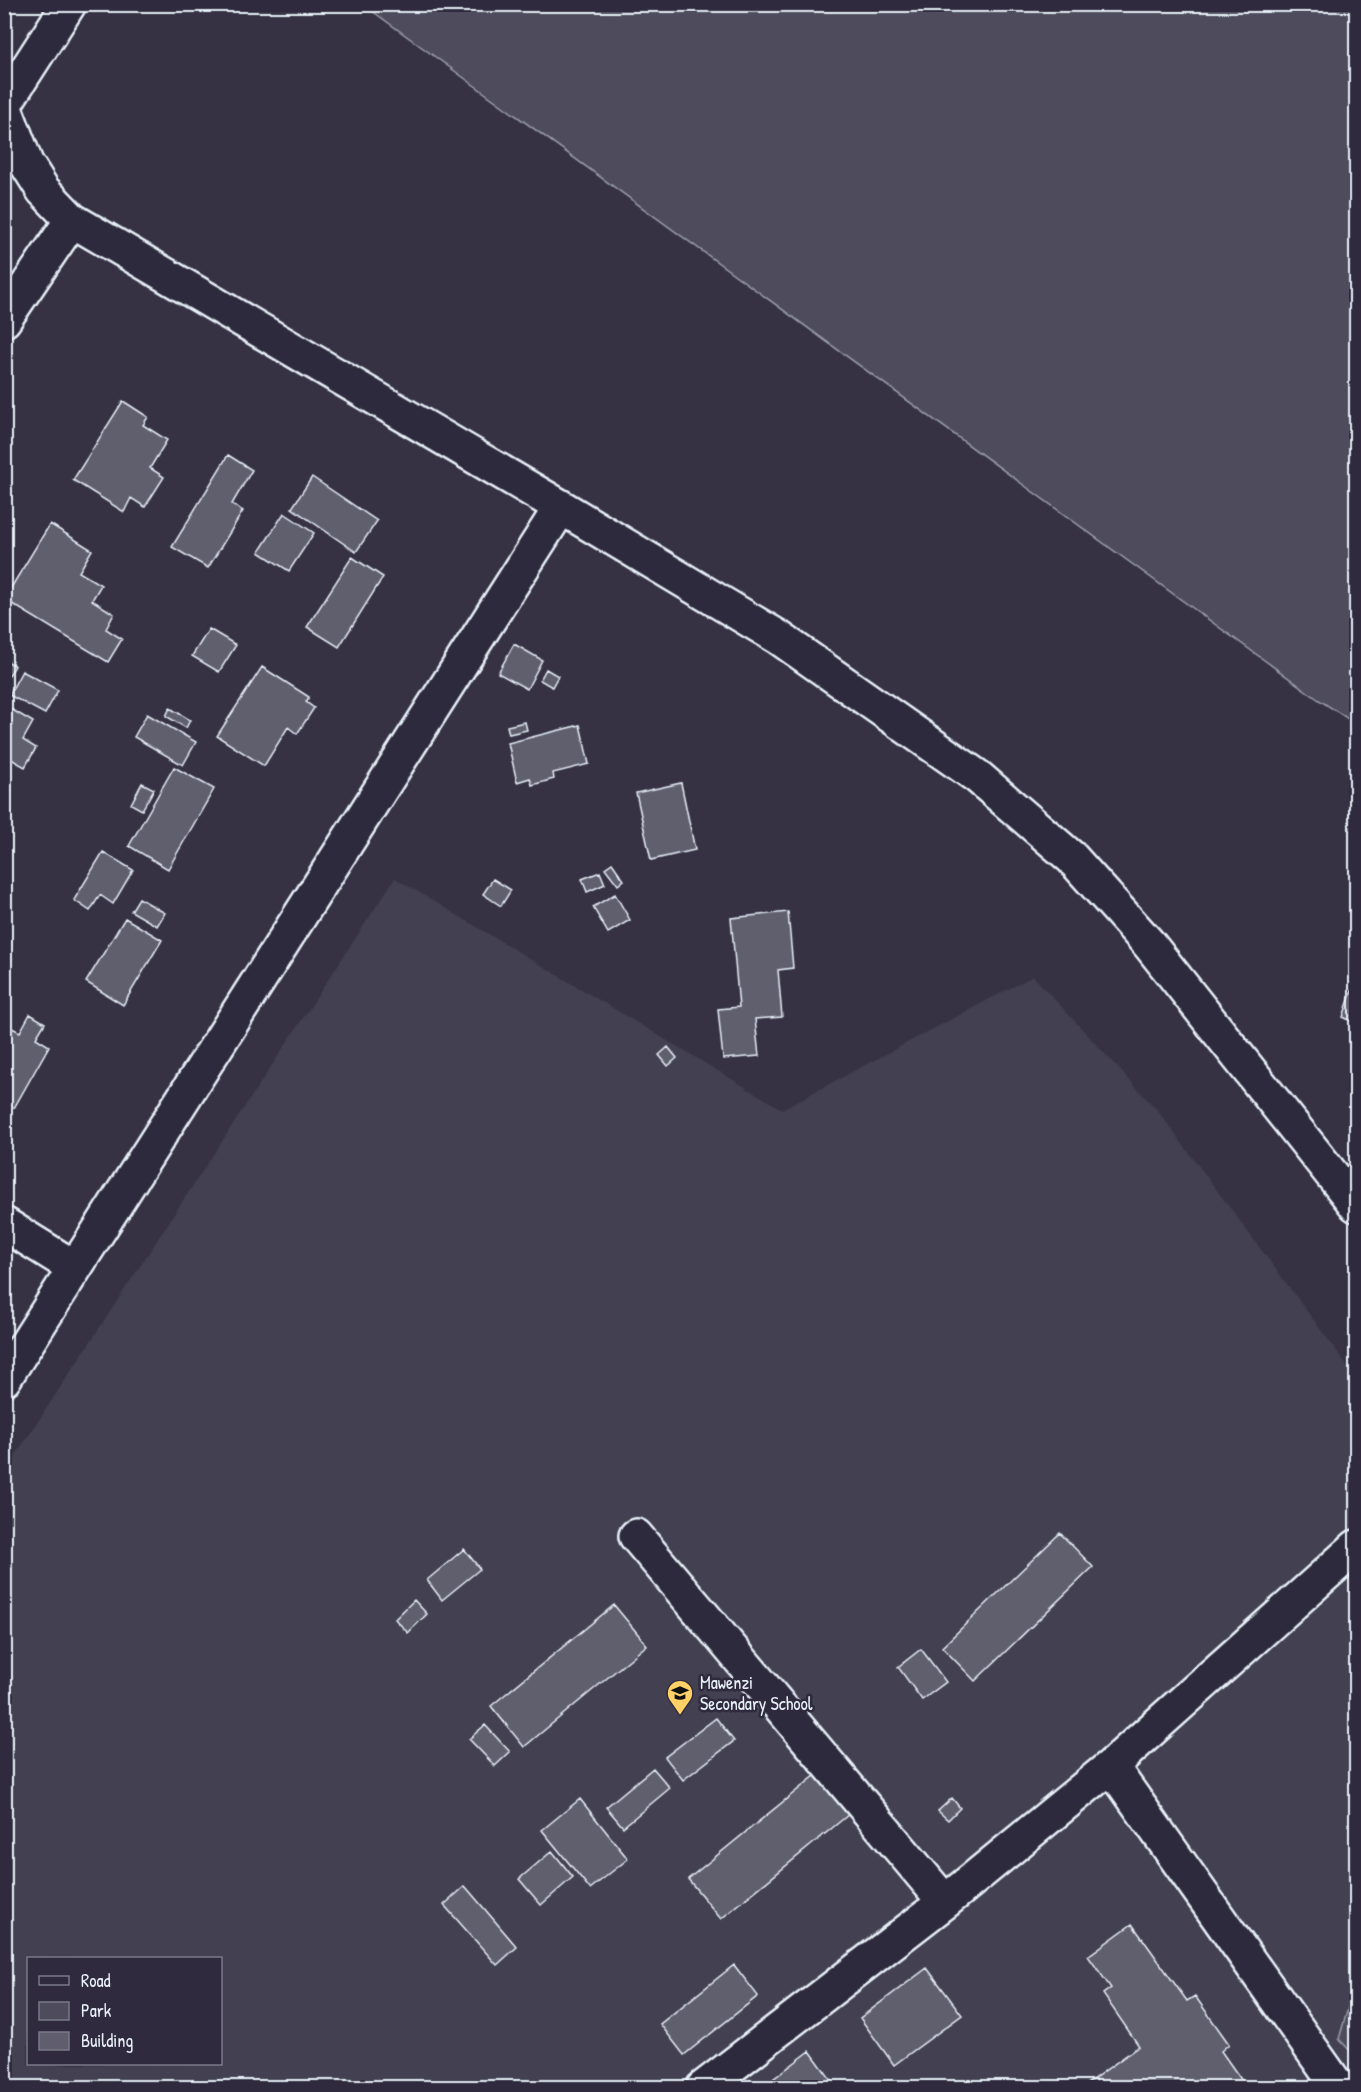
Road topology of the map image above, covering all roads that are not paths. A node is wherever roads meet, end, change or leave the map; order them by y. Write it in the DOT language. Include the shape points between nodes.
graph roads {
  1 [pos="69,4"];
  2 [pos="4,106"];
  3 [pos="72,220"];
  4 [pos="4,320"];
  5 [pos="561,507"];
  6 [pos="1356,1205"];
  7 [pos="4,1224"];
  8 [pos="75,1268"];
  9 [pos="4,1379"];
  10 [pos="636,1536"];
  11 [pos="1356,1547"];
  12 [pos="1111,1766"];
  13 [pos="945,1902"];
  14 [pos="703,2088"];
  15 [pos="1339,2088"];
  1 -- 2 [label="main road"];
  2 -- 3 [label="main road" via="26,163 43,190"];
  3 -- 4 [label="main road"];
  3 -- 5 [label="main road"];
  5 -- 6 [label="main road" via="778,638 978,777 1072,858 1149,944"];
  5 -- 8 [label="main road"];
  7 -- 8 [label="main road"];
  8 -- 9 [label="main road"];
  10 -- 13 [label="main road"];
  11 -- 12 [label="main road"];
  12 -- 13 [label="main road"];
  12 -- 15 [label="main road"];
  13 -- 14 [label="main road"];
}
